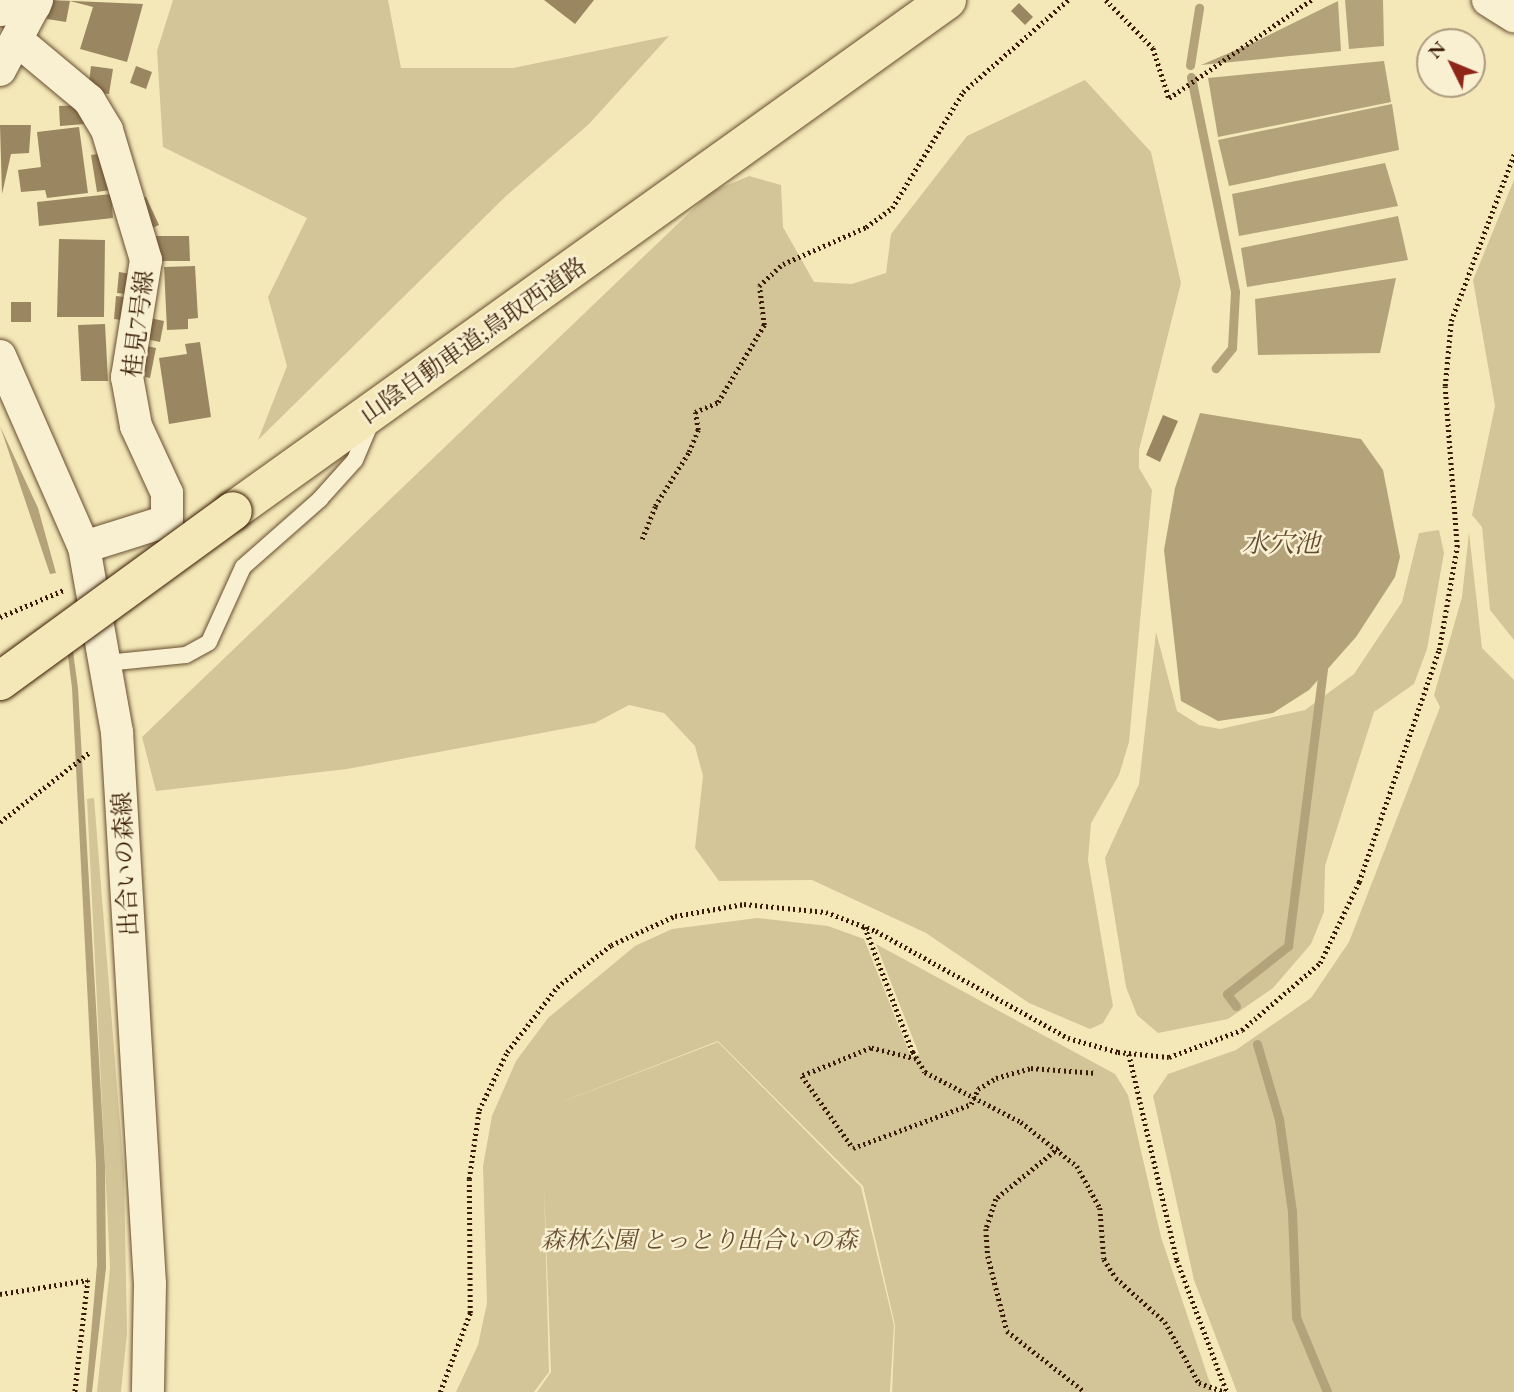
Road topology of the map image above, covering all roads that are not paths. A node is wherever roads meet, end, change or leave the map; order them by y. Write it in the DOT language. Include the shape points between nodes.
graph roads {
  1 [pos="916,0"];
  2 [pos="947,0"];
  3 [pos="1488,0"];
  4 [pos="36,3"];
  5 [pos="0,10"];
  6 [pos="1514,16"];
  7 [pos="17,40"];
  8 [pos="0,70"];
  9 [pos="0,356"];
  10 [pos="376,409"];
  11 [pos="228,505"];
  12 [pos="84,547"];
  13 [pos="106,663"];
  14 [pos="0,666"];
  15 [pos="0,681"];
  16 [pos="148,1392"];
  1 -- 11 [label="highway, 山陰自動車道;鳥取西道路"];
  2 -- 10 [label="highway, 山陰自動車道;鳥取西道路"];
  3 -- 6 [label="street"];
  4 -- 5 [label="street"];
  4 -- 7 [label="street"];
  7 -- 8 [label="street"];
  7 -- 12 [label="street, 桂見7号線" via="89,100 107,130 146,260 127,377 136,426 167,492 167,521"];
  9 -- 12 [label="street, 出合いの森線"];
  10 -- 11 [label="highway, 山陰自動車道;鳥取西道路"];
  10 -- 13 [label="lane" via="355,460 284,537 243,567 209,642 186,655"];
  11 -- 14 [label="highway, 山陰自動車道;鳥取西道路"];
  11 -- 15 [label="highway, 山陰自動車道;鳥取西道路, bridge"];
  12 -- 13 [label="street, 出合いの森線"];
  13 -- 16 [label="street, 出合いの森線" via="117,732 150,1284"];
}
